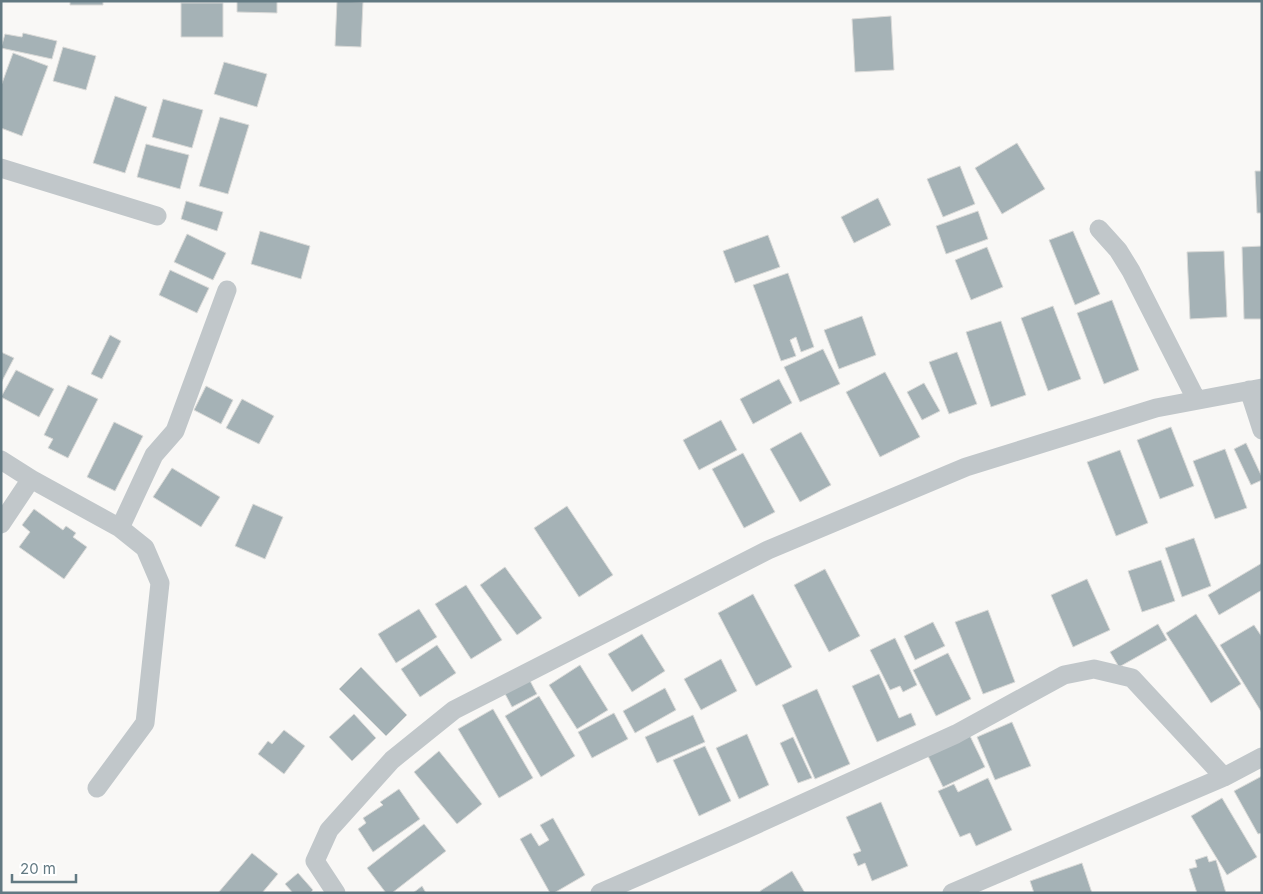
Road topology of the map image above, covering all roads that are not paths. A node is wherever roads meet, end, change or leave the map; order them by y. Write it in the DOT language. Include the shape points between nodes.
graph roads {
  1 [pos="1,168"];
  2 [pos="157,216"];
  3 [pos="1099,229"];
  4 [pos="227,290"];
  5 [pos="1255,389"];
  6 [pos="1196,399"];
  7 [pos="1262,430"];
  8 [pos="1,460"];
  9 [pos="31,479"];
  10 [pos="1,524"];
  11 [pos="120,528"];
  12 [pos="1262,757"];
  13 [pos="1224,777"];
  14 [pos="97,788"];
  15 [pos="336,893"];
  16 [pos="600,893"];
  17 [pos="952,893"];
  1 -- 2 [label="street"];
  3 -- 6 [label="street" via="1131,271"];
  4 -- 11 [label="street" via="175,431 154,455"];
  5 -- 6 [label="street"];
  5 -- 7 [label="street"];
  6 -- 15 [label="street" via="1156,408 966,467 768,550 454,710 392,760 329,830 315,861"];
  8 -- 9 [label="street"];
  9 -- 10 [label="street"];
  9 -- 11 [label="street"];
  11 -- 14 [label="street" via="145,548 160,583 145,723"];
  12 -- 13 [label="street"];
  13 -- 16 [label="street" via="1132,678 1094,669 1071,673 956,734"];
  13 -- 17 [label="street"];
}
